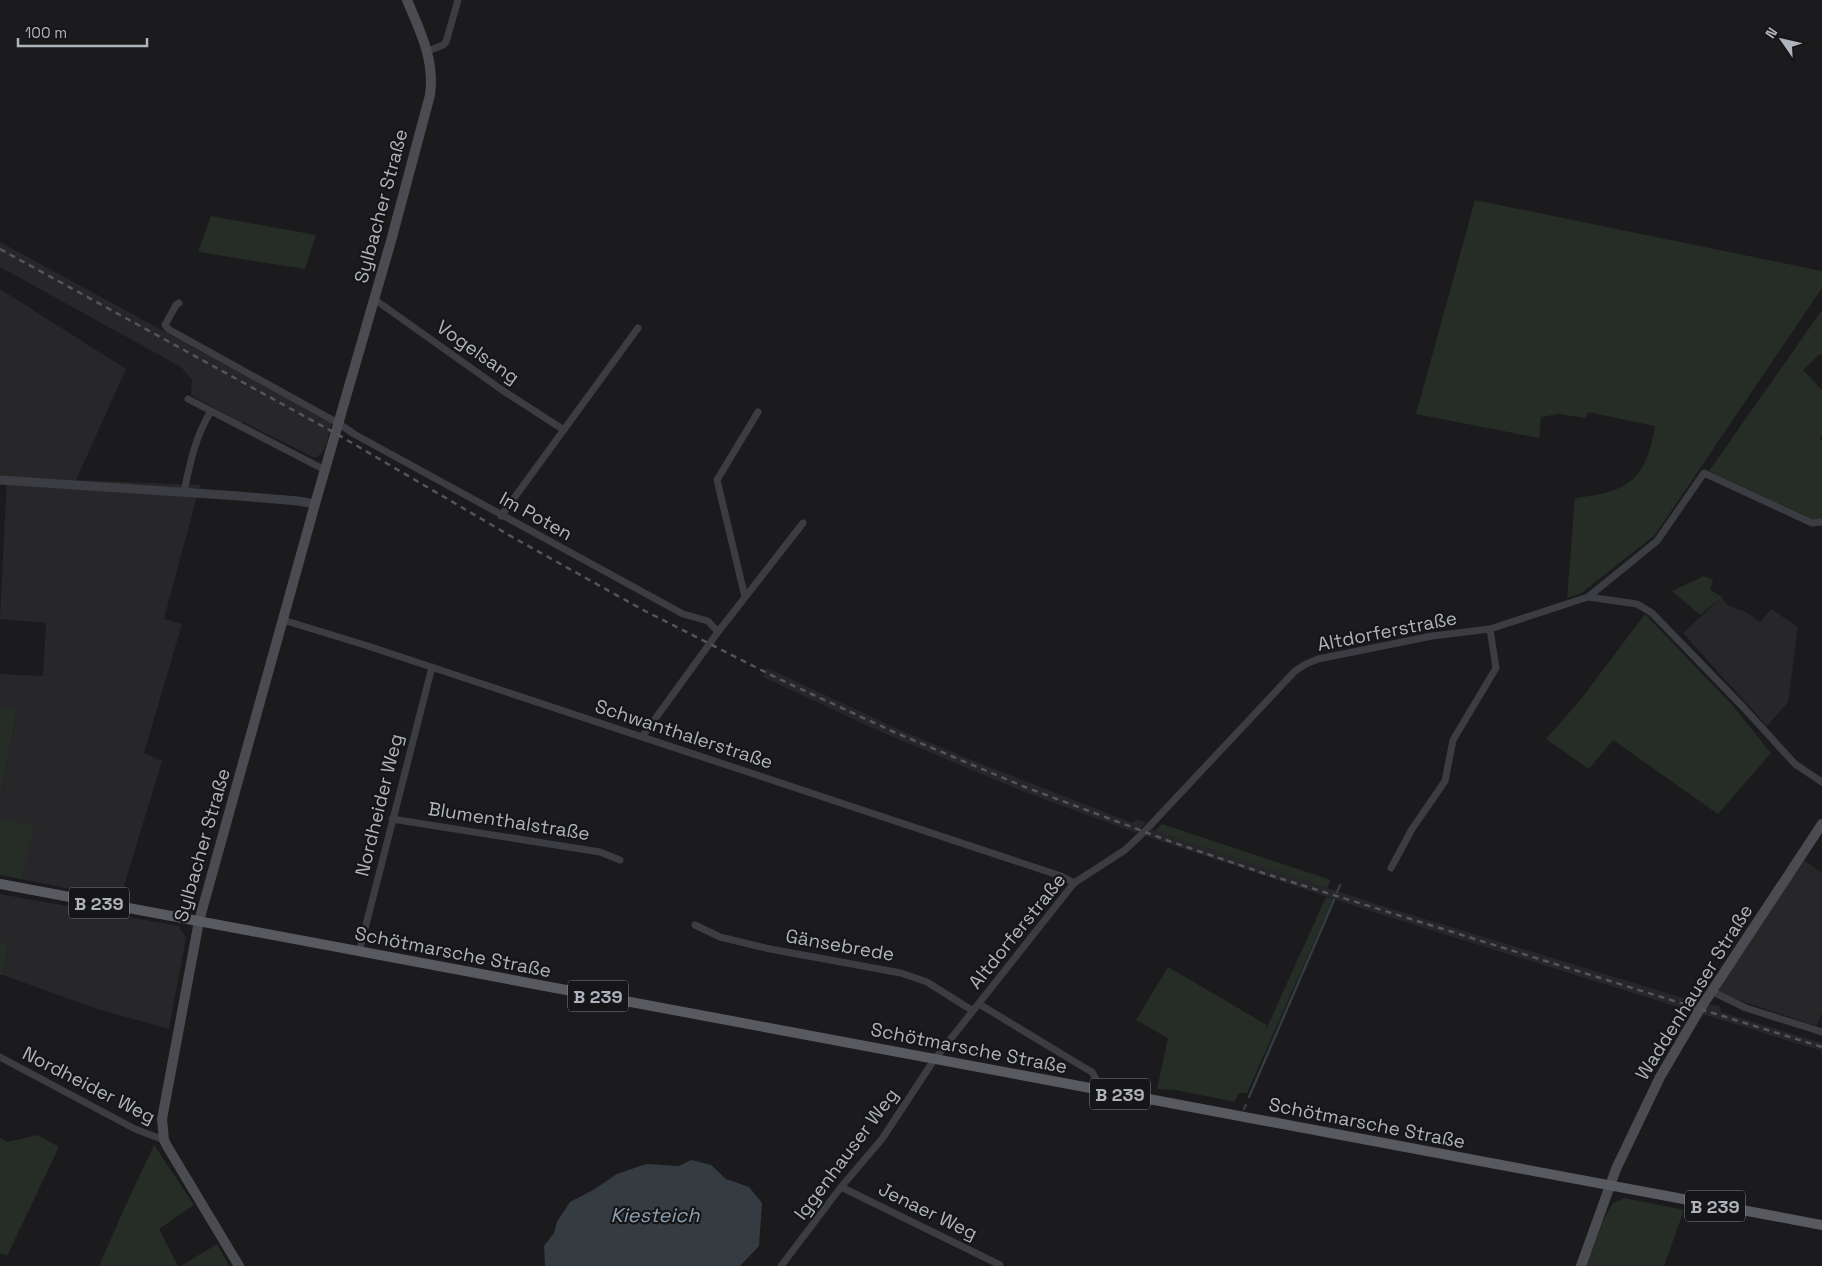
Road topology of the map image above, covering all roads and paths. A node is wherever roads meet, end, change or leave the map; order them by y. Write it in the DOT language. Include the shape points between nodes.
graph roads {
  1 [pos="407,0"];
  2 [pos="458,0"];
  3 [pos="428,52"];
  4 [pos="374,299"];
  5 [pos="179,303"];
  6 [pos="638,328"];
  7 [pos="188,399"];
  8 [pos="211,411"];
  9 [pos="758,412"];
  10 [pos="338,423"];
  11 [pos="564,430"];
  12 [pos="325,470"];
  13 [pos="0,480"];
  14 [pos="184,492"];
  15 [pos="315,504"];
  16 [pos="502,516"];
  17 [pos="1822,522"];
  18 [pos="803,523"];
  19 [pos="745,597"];
  20 [pos="1588,597"];
  21 [pos="283,620"];
  22 [pos="1490,629"];
  23 [pos="718,632"];
  24 [pos="432,667"];
  25 [pos="642,737"];
  26 [pos="1822,782"];
  27 [pos="392,819"];
  28 [pos="1822,824"];
  29 [pos="620,860"];
  30 [pos="1391,868"];
  31 [pos="1074,883"];
  32 [pos="0,884"];
  33 [pos="199,922"];
  34 [pos="695,925"];
  35 [pos="359,952"];
  36 [pos="1711,991"];
  37 [pos="979,1004"];
  38 [pos="973,1011"];
  39 [pos="1822,1032"];
  40 [pos="0,1057"];
  41 [pos="934,1060"];
  42 [pos="1097,1081"];
  43 [pos="164,1140"];
  44 [pos="1609,1186"];
  45 [pos="841,1187"];
  46 [pos="1822,1226"];
  47 [pos="1000,1265"];
  48 [pos="238,1266"];
  49 [pos="781,1266"];
  50 [pos="1580,1266"];
  1 -- 3 [label="main road, Sylbacher Straße"];
  2 -- 3 [label="street" via="446,42"];
  3 -- 4 [label="main road, Sylbacher Straße" via="432,80 430,95"];
  4 -- 10 [label="main road, Sylbacher Straße"];
  4 -- 11 [label="street, Vogelsang"];
  5 -- 10 [label="street" via="165,325 168,329"];
  6 -- 11 [label="street"];
  7 -- 8 [label="street"];
  8 -- 12 [label="street"];
  8 -- 14 [label="street" via="194,444"];
  9 -- 19 [label="street" via="717,480"];
  10 -- 12 [label="main road, Sylbacher Straße"];
  10 -- 16 [label="street, Im Poten"];
  11 -- 16 [label="street"];
  12 -- 15 [label="main road, Sylbacher Straße"];
  13 -- 14 [label="street"];
  14 -- 15 [label="street"];
  15 -- 21 [label="main road, Sylbacher Straße"];
  16 -- 23 [label="street, Im Poten" via="683,614 708,621"];
  17 -- 20 [label="street" via="1812,523 1704,473 1656,540"];
  18 -- 19 [label="street"];
  19 -- 23 [label="street"];
  20 -- 22 [label="street, Altdorferstraße"];
  20 -- 26 [label="street, Altdorferstraße" via="1637,604 1652,612 1794,764"];
  21 -- 24 [label="street, Schwanthalerstraße"];
  21 -- 33 [label="main road, Sylbacher Straße"];
  22 -- 30 [label="street" via="1496,668 1453,740 1445,781 1412,829"];
  22 -- 31 [label="street, Altdorferstraße" via="1432,636 1306,664 1295,671 1125,850"];
  23 -- 25 [label="street"];
  24 -- 25 [label="street, Schwanthalerstraße"];
  24 -- 27 [label="street, Nordheider Weg"];
  25 -- 31 [label="street, Schwanthalerstraße"];
  27 -- 29 [label="street, Blumenthalstraße" via="600,852"];
  27 -- 35 [label="street, Nordheider Weg"];
  28 -- 36 [label="main road, Waddenhauser Straße"];
  31 -- 37 [label="street, Altdorferstraße"];
  32 -- 33 [label="main road, B 239"];
  33 -- 35 [label="main road, Schötmarsche Straße / B 239"];
  33 -- 43 [label="main road, Sylbacher Straße" via="162,1119"];
  34 -- 38 [label="street, Gänsebrede" via="720,937 770,949 901,973 927,982"];
  35 -- 41 [label="main road, Schötmarsche Straße / B 239"];
  36 -- 39 [label="street" via="1746,1008"];
  36 -- 44 [label="main road, Waddenhauser Straße" via="1660,1077"];
  37 -- 38 [label="street, Altdorferstraße"];
  37 -- 42 [label="street" via="1092,1072"];
  38 -- 41 [label="street, Altdorferstraße"];
  40 -- 43 [label="street, Nordheider Weg" via="135,1129"];
  41 -- 44 [label="main road, Schötmarsche Straße / B 239"];
  41 -- 45 [label="street, Iggenhauser Weg" via="882,1139"];
  43 -- 48 [label="main road, Sylbacher Straße"];
  44 -- 46 [label="main road, Schötmarsche Straße / B 239"];
  44 -- 50 [label="main road, Waddenhauser Straße"];
  45 -- 47 [label="street, Jenaer Weg"];
  45 -- 49 [label="street, Iggenhauser Weg"];
}
